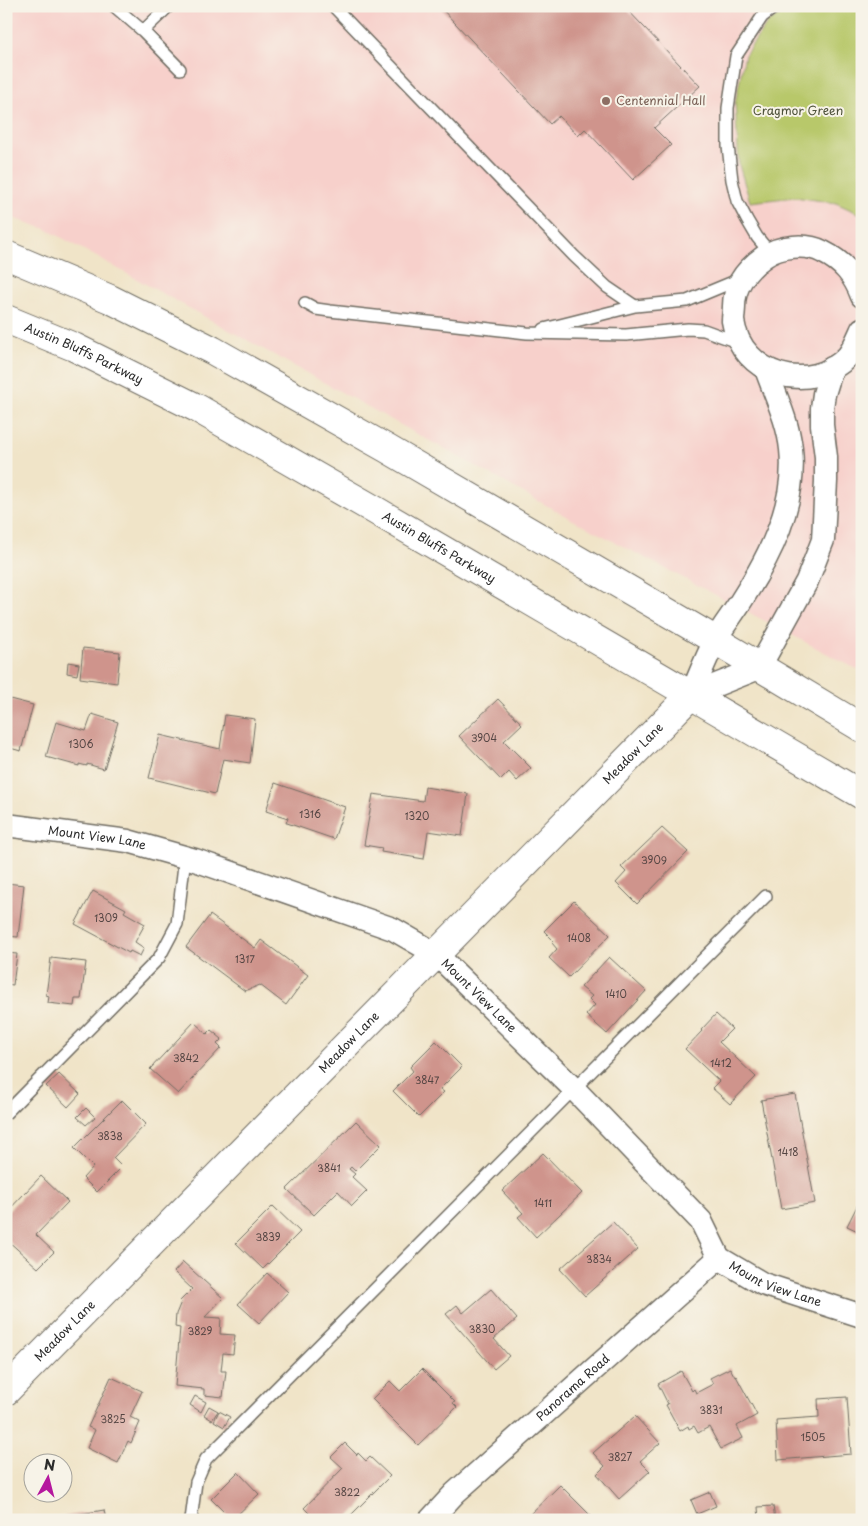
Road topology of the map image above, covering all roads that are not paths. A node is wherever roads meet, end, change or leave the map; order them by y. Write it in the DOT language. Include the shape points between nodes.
graph roads {
  1 [pos="114,6"];
  2 [pos="169,6"];
  3 [pos="333,6"];
  4 [pos="776,6"];
  5 [pos="143,31"];
  6 [pos="180,69"];
  7 [pos="770,253"];
  8 [pos="6,255"];
  9 [pos="742,278"];
  10 [pos="862,296"];
  11 [pos="305,303"];
  12 [pos="635,306"];
  13 [pos="6,318"];
  14 [pos="862,329"];
  15 [pos="527,333"];
  16 [pos="740,343"];
  17 [pos="847,361"];
  18 [pos="766,369"];
  19 [pos="715,640"];
  20 [pos="759,668"];
  21 [pos="691,695"];
  22 [pos="862,728"];
  23 [pos="862,795"];
  24 [pos="6,825"];
  25 [pos="185,857"];
  26 [pos="766,896"];
  27 [pos="436,954"];
  28 [pos="574,1089"];
  29 [pos="6,1113"];
  30 [pos="719,1258"];
  31 [pos="862,1316"];
  32 [pos="6,1391"];
  33 [pos="192,1520"];
  34 [pos="430,1520"];
  1 -- 5 [label="lane"];
  2 -- 5 [label="lane"];
  3 -- 12 [label="lane" via="574,256"];
  4 -- 7 [label="lane" via="762,17 736,56 728,108 728,146 737,200 756,237"];
  5 -- 6 [label="lane"];
  7 -- 9 [label="street" via="754,263"];
  7 -- 10 [label="street" via="795,247 820,250 848,269"];
  8 -- 19 [label="main road" via="110,299 212,350"];
  9 -- 12 [label="lane" via="687,301"];
  9 -- 16 [label="street" via="734,299 733,322"];
  11 -- 15 [label="lane" via="330,311"];
  12 -- 15 [label="lane"];
  13 -- 21 [label="main road, Austin Bluffs Parkway" via="74,347 197,408"];
  14 -- 17 [label="street"];
  15 -- 16 [label="lane" via="626,335 688,329 704,330"];
  16 -- 18 [label="street" via="751,358"];
  17 -- 18 [label="street" via="816,375 799,378 782,376"];
  17 -- 20 [label="street" via="824,394 822,408 826,481 822,540 807,581"];
  18 -- 19 [label="street, Meadow Lane" via="791,449 786,506 770,550"];
  19 -- 20 [label="main road"];
  19 -- 21 [label="street, Meadow Lane"];
  20 -- 21 [label="street, Meadow Lane"];
  20 -- 22 [label="main road"];
  21 -- 23 [label="main road, Austin Bluffs Parkway"];
  21 -- 27 [label="main road, Meadow Lane"];
  24 -- 25 [label="street, Mount View Lane" via="128,841"];
  25 -- 27 [label="street, Mount View Lane" via="393,929"];
  25 -- 29 [label="lane" via="177,924 159,958"];
  26 -- 28 [label="lane"];
  27 -- 28 [label="street, Mount View Lane"];
  27 -- 32 [label="main road, Meadow Lane"];
  28 -- 30 [label="street, Mount View Lane" via="701,1221"];
  28 -- 33 [label="lane" via="206,1460 196,1482"];
  30 -- 31 [label="street, Mount View Lane" via="763,1284"];
  30 -- 34 [label="street, Panorama Road" via="455,1492"];
}
